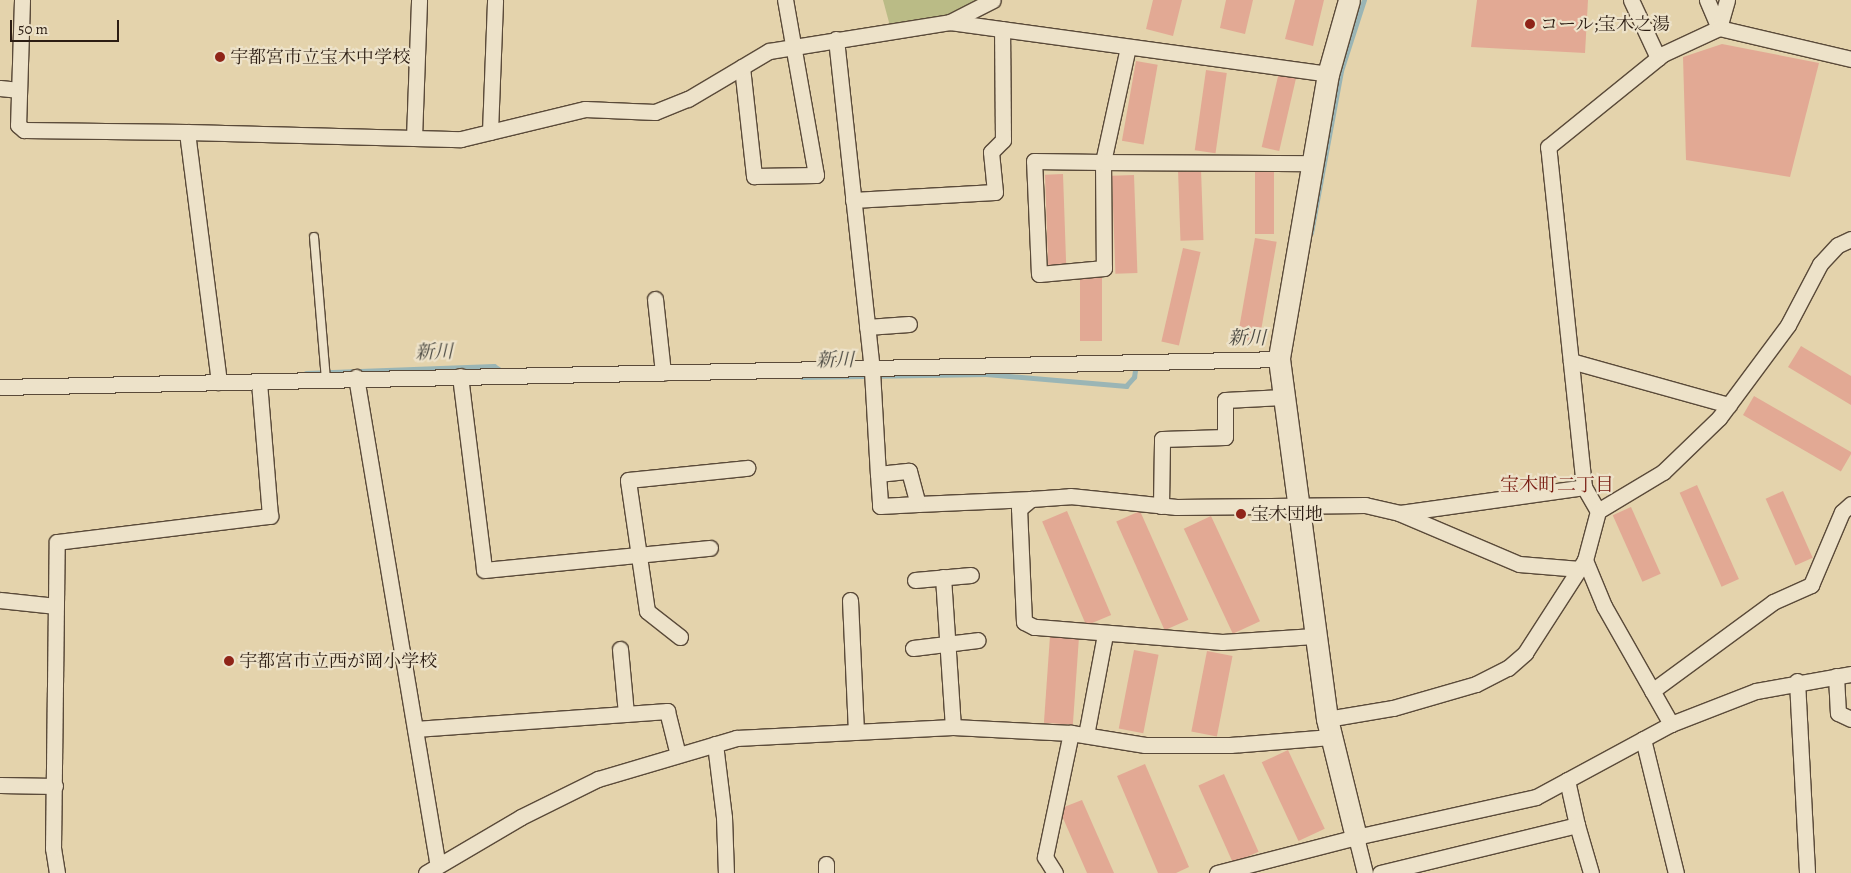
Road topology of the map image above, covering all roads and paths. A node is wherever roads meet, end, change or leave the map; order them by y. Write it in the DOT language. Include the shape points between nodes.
graph roads {
  1 [pos="22,0"];
  2 [pos="419,0"];
  3 [pos="494,0"];
  4 [pos="785,0"];
  5 [pos="994,0"];
  6 [pos="1349,0"];
  7 [pos="1631,0"];
  8 [pos="1707,0"];
  9 [pos="1727,0"];
  10 [pos="950,22"];
  11 [pos="1719,28"];
  12 [pos="1002,29"];
  13 [pos="836,38"];
  14 [pos="795,46"];
  15 [pos="1128,47"];
  16 [pos="1658,58"];
  17 [pos="1851,59"];
  18 [pos="742,67"];
  19 [pos="1328,74"];
  20 [pos="0,88"];
  21 [pos="19,90"];
  22 [pos="187,132"];
  23 [pos="490,132"];
  24 [pos="414,138"];
  25 [pos="1103,162"];
  26 [pos="1312,163"];
  27 [pos="854,200"];
  28 [pos="314,237"];
  29 [pos="1851,239"];
  30 [pos="655,299"];
  31 [pos="909,324"];
  32 [pos="867,327"];
  33 [pos="1279,360"];
  34 [pos="1571,361"];
  35 [pos="872,371"];
  36 [pos="663,373"];
  37 [pos="460,376"];
  38 [pos="356,377"];
  39 [pos="326,379"];
  40 [pos="219,382"];
  41 [pos="260,382"];
  42 [pos="0,387"];
  43 [pos="1283,397"];
  44 [pos="1729,405"];
  45 [pos="747,468"];
  46 [pos="878,474"];
  47 [pos="1584,487"];
  48 [pos="1031,499"];
  49 [pos="918,504"];
  50 [pos="1851,504"];
  51 [pos="1162,506"];
  52 [pos="1297,506"];
  53 [pos="1598,511"];
  54 [pos="1399,513"];
  55 [pos="710,548"];
  56 [pos="639,557"];
  57 [pos="1582,564"];
  58 [pos="972,575"];
  59 [pos="944,577"];
  60 [pos="915,580"];
  61 [pos="0,600"];
  62 [pos="850,600"];
  63 [pos="56,606"];
  64 [pos="1106,634"];
  65 [pos="1314,636"];
  66 [pos="680,637"];
  67 [pos="978,640"];
  68 [pos="948,643"];
  69 [pos="913,648"];
  70 [pos="620,649"];
  71 [pos="1844,675"];
  72 [pos="1797,681"];
  73 [pos="1652,691"];
  74 [pos="626,714"];
  75 [pos="1851,719"];
  76 [pos="1671,724"];
  77 [pos="952,727"];
  78 [pos="415,728"];
  79 [pos="1329,728"];
  80 [pos="856,732"];
  81 [pos="1071,733"];
  82 [pos="1086,735"];
  83 [pos="1643,739"];
  84 [pos="715,744"];
  85 [pos="678,755"];
  86 [pos="1567,780"];
  87 [pos="0,785"];
  88 [pos="55,786"];
  89 [pos="1577,824"];
  90 [pos="1356,837"];
  91 [pos="1441,866"];
  92 [pos="432,869"];
  93 [pos="56,873"];
  94 [pos="726,873"];
  95 [pos="1055,873"];
  96 [pos="1217,873"];
  97 [pos="1365,873"];
  98 [pos="1380,873"];
  99 [pos="1592,873"];
  100 [pos="1676,873"];
  101 [pos="1807,873"];
  1 -- 21 [label="street"];
  2 -- 24 [label="street"];
  3 -- 23 [label="street"];
  4 -- 14 [label="street"];
  5 -- 10 [label="street"];
  6 -- 19 [label="street"];
  7 -- 16 [label="street"];
  8 -- 11 [label="street"];
  9 -- 11 [label="street"];
  10 -- 12 [label="street"];
  10 -- 13 [label="street"];
  11 -- 16 [label="street"];
  11 -- 17 [label="street"];
  12 -- 15 [label="street"];
  12 -- 27 [label="street" via="1003,140 990,152 995,192"];
  13 -- 14 [label="street"];
  13 -- 27 [label="street"];
  14 -- 18 [label="street" via="769,51"];
  14 -- 18 [label="street" via="816,175 754,176"];
  15 -- 19 [label="street"];
  15 -- 25 [label="street"];
  16 -- 34 [label="street" via="1548,147"];
  18 -- 23 [label="street" via="688,99 655,112 585,109"];
  19 -- 26 [label="street"];
  20 -- 21 [label="street"];
  21 -- 22 [label="street" via="18,124 24,130"];
  22 -- 24 [label="street"];
  22 -- 40 [label="street"];
  23 -- 24 [label="street" via="460,139"];
  25 -- 25 [label="street" via="1034,161 1039,274 1104,268"];
  25 -- 26 [label="street"];
  26 -- 33 [label="street"];
  27 -- 32 [label="street"];
  28 -- 39 [label="lane"];
  29 -- 44 [label="street" via="1838,245 1820,264 1788,325"];
  30 -- 36 [label="street"];
  31 -- 32 [label="street"];
  32 -- 35 [label="street"];
  33 -- 35 [label="street"];
  33 -- 43 [label="street"];
  34 -- 44 [label="street"];
  34 -- 47 [label="street"];
  35 -- 36 [label="street"];
  35 -- 46 [label="street"];
  36 -- 37 [label="street"];
  37 -- 38 [label="street"];
  37 -- 56 [label="street" via="484,570"];
  38 -- 39 [label="street"];
  38 -- 78 [label="street"];
  39 -- 41 [label="street"];
  40 -- 41 [label="street"];
  40 -- 42 [label="street"];
  41 -- 63 [label="street" via="270,516 57,542"];
  43 -- 51 [label="street" via="1224,400 1225,437 1162,439"];
  43 -- 52 [label="street"];
  44 -- 53 [label="street" via="1663,472"];
  45 -- 56 [label="street" via="628,480"];
  46 -- 49 [label="street" via="909,471"];
  46 -- 49 [label="street" via="880,506"];
  47 -- 53 [label="street"];
  47 -- 54 [label="street"];
  48 -- 49 [label="street"];
  48 -- 51 [label="street" via="1070,496"];
  48 -- 64 [label="street" via="1018,509 1024,622 1034,628"];
  50 -- 73 [label="street" via="1842,512 1811,585 1772,602"];
  51 -- 52 [label="street"];
  52 -- 54 [label="street" via="1364,505"];
  52 -- 65 [label="street"];
  53 -- 57 [label="street"];
  54 -- 57 [label="street" via="1520,564"];
  55 -- 56 [label="street"];
  56 -- 66 [label="street" via="647,611"];
  57 -- 73 [label="street"];
  57 -- 79 [label="street" via="1525,653 1508,668 1476,684 1430,700"];
  58 -- 59 [label="street"];
  59 -- 60 [label="street"];
  59 -- 68 [label="street"];
  61 -- 63 [label="street"];
  62 -- 80 [label="street"];
  63 -- 88 [label="street"];
  64 -- 65 [label="street" via="1222,642"];
  64 -- 82 [label="street"];
  65 -- 79 [label="street"];
  67 -- 68 [label="street"];
  68 -- 69 [label="street"];
  68 -- 77 [label="street"];
  70 -- 74 [label="street"];
  71 -- 72 [label="street"];
  71 -- 75 [label="street" via="1838,714"];
  72 -- 76 [label="street" via="1756,691"];
  72 -- 101 [label="street"];
  73 -- 76 [label="street"];
  74 -- 78 [label="street"];
  74 -- 85 [label="street" via="667,711"];
  76 -- 83 [label="street"];
  77 -- 80 [label="street"];
  77 -- 81 [label="street"];
  78 -- 92 [label="street"];
  79 -- 82 [label="street" via="1230,746 1144,745"];
  79 -- 90 [label="street"];
  80 -- 84 [label="street" via="736,738"];
  81 -- 82 [label="street"];
  81 -- 95 [label="street" via="1045,857"];
  83 -- 86 [label="street"];
  83 -- 100 [label="street"];
  84 -- 85 [label="street"];
  84 -- 94 [label="street" via="724,817"];
  85 -- 92 [label="street" via="598,779 521,817"];
  86 -- 89 [label="street"];
  86 -- 90 [label="street" via="1536,797"];
  87 -- 88 [label="street"];
  88 -- 93 [label="street" via="53,848"];
  89 -- 91 [label="street"];
  89 -- 99 [label="street"];
  90 -- 96 [label="street"];
  90 -- 97 [label="street"];
  91 -- 98 [label="street"];
}
